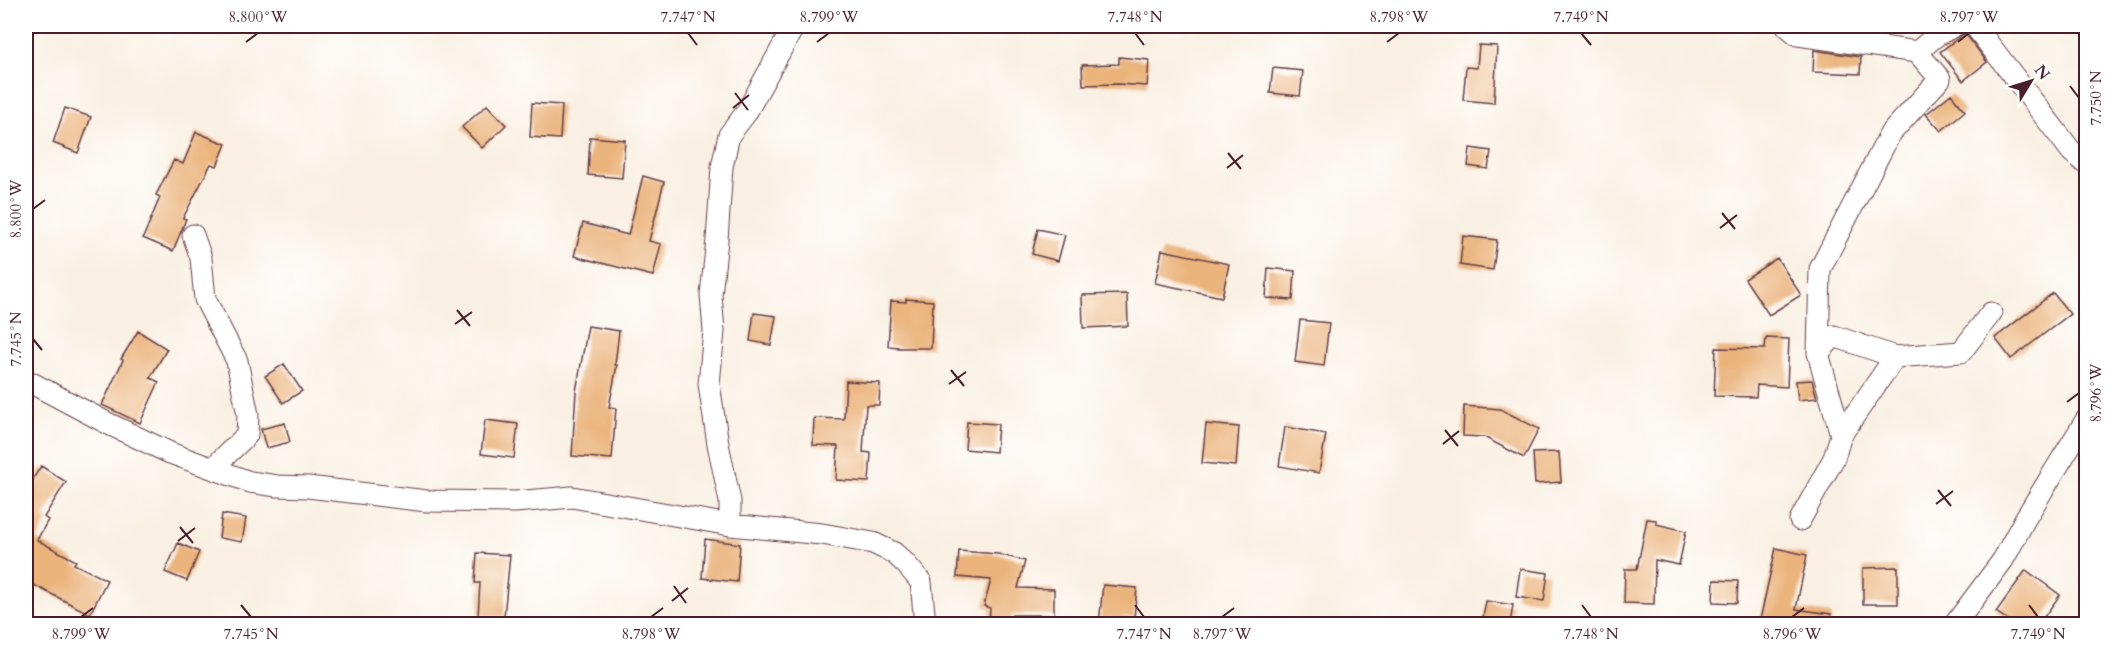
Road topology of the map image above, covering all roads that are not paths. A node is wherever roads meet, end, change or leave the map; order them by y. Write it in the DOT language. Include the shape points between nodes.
graph roads {
  1 [pos="794,26"];
  2 [pos="1787,26"];
  3 [pos="1954,26"];
  4 [pos="1975,26"];
  5 [pos="1917,52"];
  6 [pos="2086,164"];
  7 [pos="193,235"];
  8 [pos="1991,313"];
  9 [pos="1818,315"];
  10 [pos="1834,336"];
  11 [pos="1818,353"];
  12 [pos="1895,357"];
  13 [pos="26,380"];
  14 [pos="2086,420"];
  15 [pos="1841,435"];
  16 [pos="216,470"];
  17 [pos="1800,520"];
  18 [pos="730,525"];
  19 [pos="925,624"];
  20 [pos="1954,624"];
  1 -- 18 [label="street" via="746,113 729,135 722,167 711,295 714,331 709,384 730,501"];
  2 -- 5 [label="street" via="1798,35"];
  3 -- 5 [label="street"];
  4 -- 6 [label="street" via="2072,152"];
  5 -- 9 [label="street" via="1940,79 1890,134 1820,269"];
  7 -- 16 [label="street" via="201,258 205,299 237,361 248,414 247,435"];
  8 -- 12 [label="street" via="1960,352"];
  9 -- 10 [label="street"];
  9 -- 11 [label="street"];
  10 -- 11 [label="street"];
  10 -- 12 [label="street"];
  11 -- 15 [label="street"];
  12 -- 15 [label="street"];
  13 -- 16 [label="street" via="170,453"];
  14 -- 20 [label="street" via="2003,560"];
  15 -- 17 [label="street" via="1834,458"];
  16 -- 18 [label="street" via="277,486 427,501 515,502 572,497"];
  18 -- 19 [label="street" via="822,534 873,543 894,553 921,582"];
}
